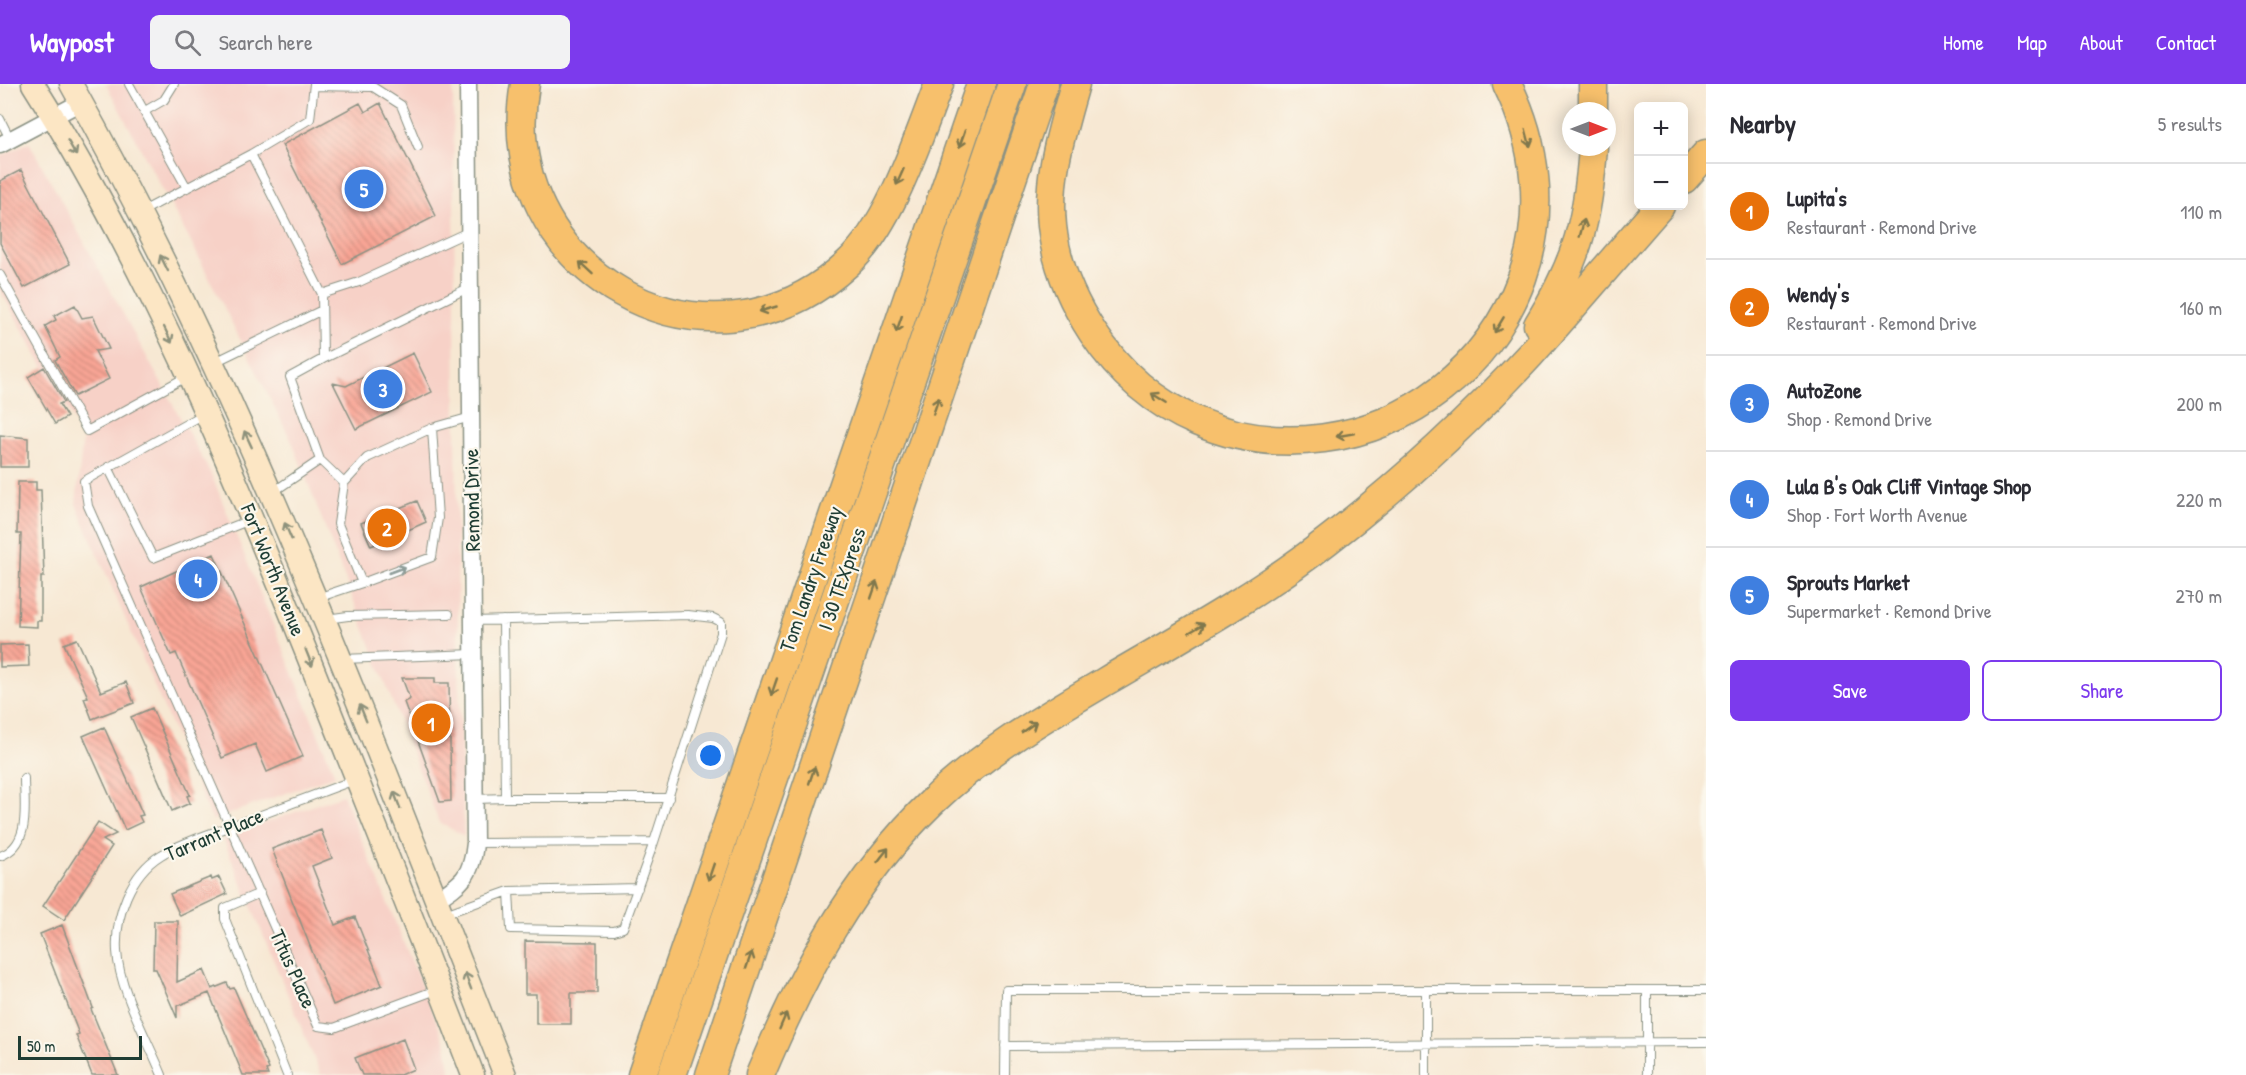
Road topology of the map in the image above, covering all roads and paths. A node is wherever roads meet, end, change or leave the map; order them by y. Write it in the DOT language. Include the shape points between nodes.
graph roads {
  1 [pos="33,84"];
  2 [pos="129,84"];
  3 [pos="174,84"];
  4 [pos="468,84"];
  5 [pos="525,84"];
  6 [pos="939,84"];
  7 [pos="981,84"];
  8 [pos="1012,84"];
  9 [pos="1044,84"];
  10 [pos="1075,84"];
  11 [pos="1507,84"];
  12 [pos="1593,84"];
  13 [pos="314,85"];
  14 [pos="76,93"];
  15 [pos="1593,102"];
  16 [pos="145,111"];
  17 [pos="54,117"];
  18 [pos="0,119"];
  19 [pos="5,142"];
  20 [pos="418,147"];
  21 [pos="251,154"];
  22 [pos="1706,154"];
  23 [pos="1592,156"];
  24 [pos="1688,174"];
  25 [pos="187,188"];
  26 [pos="1657,210"];
  27 [pos="139,213"];
  28 [pos="114,226"];
  29 [pos="470,231"];
  30 [pos="0,275"];
  31 [pos="470,287"];
  32 [pos="322,294"];
  33 [pos="322,310"];
  34 [pos="1529,356"];
  35 [pos="323,359"];
  36 [pos="213,363"];
  37 [pos="188,376"];
  38 [pos="205,413"];
  39 [pos="472,417"];
  40 [pos="432,428"];
  41 [pos="320,460"];
  42 [pos="108,467"];
  43 [pos="344,483"];
  44 [pos="272,492"];
  45 [pos="250,513"];
  46 [pos="362,583"];
  47 [pos="321,609"];
  48 [pos="449,614"];
  49 [pos="503,620"];
  50 [pos="474,621"];
  51 [pos="474,654"];
  52 [pos="341,659"];
  53 [pos="384,768"];
  54 [pos="24,778"];
  55 [pos="357,779"];
  56 [pos="505,798"];
  57 [pos="669,798"];
  58 [pos="476,799"];
  59 [pos="232,826"];
  60 [pos="654,842"];
  61 [pos="475,843"];
  62 [pos="0,856"];
  63 [pos="638,888"];
  64 [pos="509,891"];
  65 [pos="260,893"];
  66 [pos="439,907"];
  67 [pos="409,910"];
  68 [pos="440,989"];
  69 [pos="1426,990"];
  70 [pos="1647,990"];
  71 [pos="1706,990"];
  72 [pos="483,1019"];
  73 [pos="456,1029"];
  74 [pos="1706,1042"];
  75 [pos="1647,1043"];
  76 [pos="1426,1044"];
  77 [pos="1005,1047"];
  78 [pos="162,1075"];
  79 [pos="287,1075"];
  80 [pos="473,1075"];
  81 [pos="505,1075"];
  82 [pos="642,1075"];
  83 [pos="672,1075"];
  84 [pos="710,1075"];
  85 [pos="760,1075"];
  86 [pos="1005,1075"];
  87 [pos="1426,1075"];
  88 [pos="1647,1075"];
  1 -- 17 [label="main road, Fort Worth Avenue"];
  2 -- 16 [label="lane"];
  3 -- 16 [label="lane" via="164,100"];
  4 -- 29 [label="street, Remond Drive"];
  6 -- 5 [label="highway, one-way" via="886,209 868,241 848,264 797,299 767,310 702,317 645,304 618,291 568,250 546,217 526,164 522,132"];
  7 -- 82 [label="highway, Tom Landry Freeway, one-way"];
  8 -- 83 [label="highway, I 30 TEXpress"];
  84 -- 9 [label="highway, one-way"];
  11 -- 10 [label="highway, one-way" via="1521,111 1530,146 1536,181 1536,217 1529,258 1514,299 1495,333 1453,380 1414,409 1354,434 1284,441 1210,426 1149,393 1122,370 1082,316 1058,257 1050,197 1053,165"];
  12 -- 15 [label="highway"];
  13 -- 20 [label="lane" via="373,87 401,105"];
  13 -- 21 [label="lane" via="310,119"];
  14 -- 17 [label="street"];
  14 -- 27 [label="main road, Fort Worth Avenue"];
  16 -- 25 [label="lane"];
  17 -- 19 [label="street"];
  17 -- 28 [label="main road, Fort Worth Avenue, one-way"];
  18 -- 19 [label="lane"];
  21 -- 25 [label="lane"];
  21 -- 32 [label="lane"];
  22 -- 24 [label="highway"];
  34 -- 23 [label="highway, one-way" via="1536,328 1563,283 1577,249 1587,212"];
  25 -- 27 [label="lane"];
  26 -- 34 [label="highway"];
  27 -- 28 [label="main road"];
  36 -- 27 [label="main road, Fort Worth Avenue, one-way"];
  28 -- 37 [label="main road, Fort Worth Avenue, one-way"];
  29 -- 31 [label="street, Remond Drive"];
  29 -- 32 [label="lane" via="359,282"];
  30 -- 37 [label="lane" via="87,431"];
  31 -- 35 [label="lane"];
  31 -- 39 [label="street, Remond Drive"];
  32 -- 33 [label="lane"];
  33 -- 35 [label="lane"];
  33 -- 36 [label="lane"];
  85 -- 34 [label="highway, one-way" via="788,1008 855,891 934,800 1037,721 1227,610 1326,542 1420,464"];
  35 -- 41 [label="lane" via="290,377"];
  36 -- 37 [label="main road"];
  44 -- 36 [label="main road, Fort Worth Avenue, one-way"];
  37 -- 38 [label="main road, Fort Worth Avenue"];
  38 -- 42 [label="lane"];
  38 -- 45 [label="main road, Fort Worth Avenue"];
  39 -- 40 [label="lane"];
  39 -- 50 [label="street, Remond Drive"];
  40 -- 43 [label="lane" via="367,458"];
  46 -- 40 [label="lane, one-way" via="432,557 438,518"];
  41 -- 43 [label="lane"];
  41 -- 44 [label="lane"];
  42 -- 45 [label="lane" via="153,558"];
  42 -- 59 [label="lane, Titus Place" via="84,480 88,506"];
  43 -- 46 [label="lane" via="338,524"];
  44 -- 45 [label="main road"];
  47 -- 44 [label="main road, Fort Worth Avenue, one-way"];
  45 -- 55 [label="main road, Fort Worth Avenue, one-way"];
  46 -- 47 [label="lane"];
  47 -- 48 [label="lane" via="348,616"];
  47 -- 52 [label="main road, Fort Worth Avenue"];
  49 -- 50 [label="lane"];
  49 -- 56 [label="lane"];
  49 -- 57 [label="lane" via="688,615 721,622 721,633"];
  50 -- 51 [label="street, Remond Drive"];
  51 -- 52 [label="lane"];
  51 -- 58 [label="street, Remond Drive"];
  53 -- 52 [label="main road, Fort Worth Avenue, one-way"];
  53 -- 55 [label="main road"];
  66 -- 53 [label="main road, Fort Worth Avenue, one-way"];
  54 -- 62 [label="lane" via="24,829 20,839"];
  55 -- 59 [label="lane, Tarrant Place"];
  55 -- 67 [label="main road, Fort Worth Avenue"];
  56 -- 57 [label="lane"];
  56 -- 58 [label="lane"];
  57 -- 60 [label="lane"];
  58 -- 61 [label="street, Remond Drive"];
  59 -- 65 [label="lane, Titus Place"];
  59 -- 78 [label="lane, Tarrant Place" via="160,856 128,893 119,920 120,975"];
  60 -- 61 [label="lane"];
  60 -- 63 [label="lane"];
  61 -- 66 [label="street, Remond Drive" via="464,880"];
  63 -- 64 [label="lane"];
  63 -- 64 [label="lane" via="623,928 614,931 511,929"];
  64 -- 66 [label="lane"];
  65 -- 68 [label="lane, Titus Place" via="318,1026 334,1028"];
  65 -- 79 [label="lane" via="225,908 225,919"];
  66 -- 67 [label="main road"];
  72 -- 66 [label="main road, Fort Worth Avenue, one-way"];
  67 -- 68 [label="main road, Fort Worth Avenue"];
  68 -- 73 [label="main road, Fort Worth Avenue"];
  69 -- 70 [label="lane"];
  69 -- 76 [label="lane"];
  69 -- 77 [label="lane" via="1006,990"];
  70 -- 71 [label="lane"];
  70 -- 75 [label="lane"];
  72 -- 73 [label="main road"];
  72 -- 81 [label="main road, Fort Worth Avenue"];
  73 -- 80 [label="main road, Fort Worth Avenue"];
  74 -- 75 [label="lane"];
  75 -- 76 [label="lane"];
  75 -- 88 [label="lane"];
  76 -- 77 [label="lane"];
  76 -- 87 [label="lane"];
  77 -- 86 [label="lane"];
}
